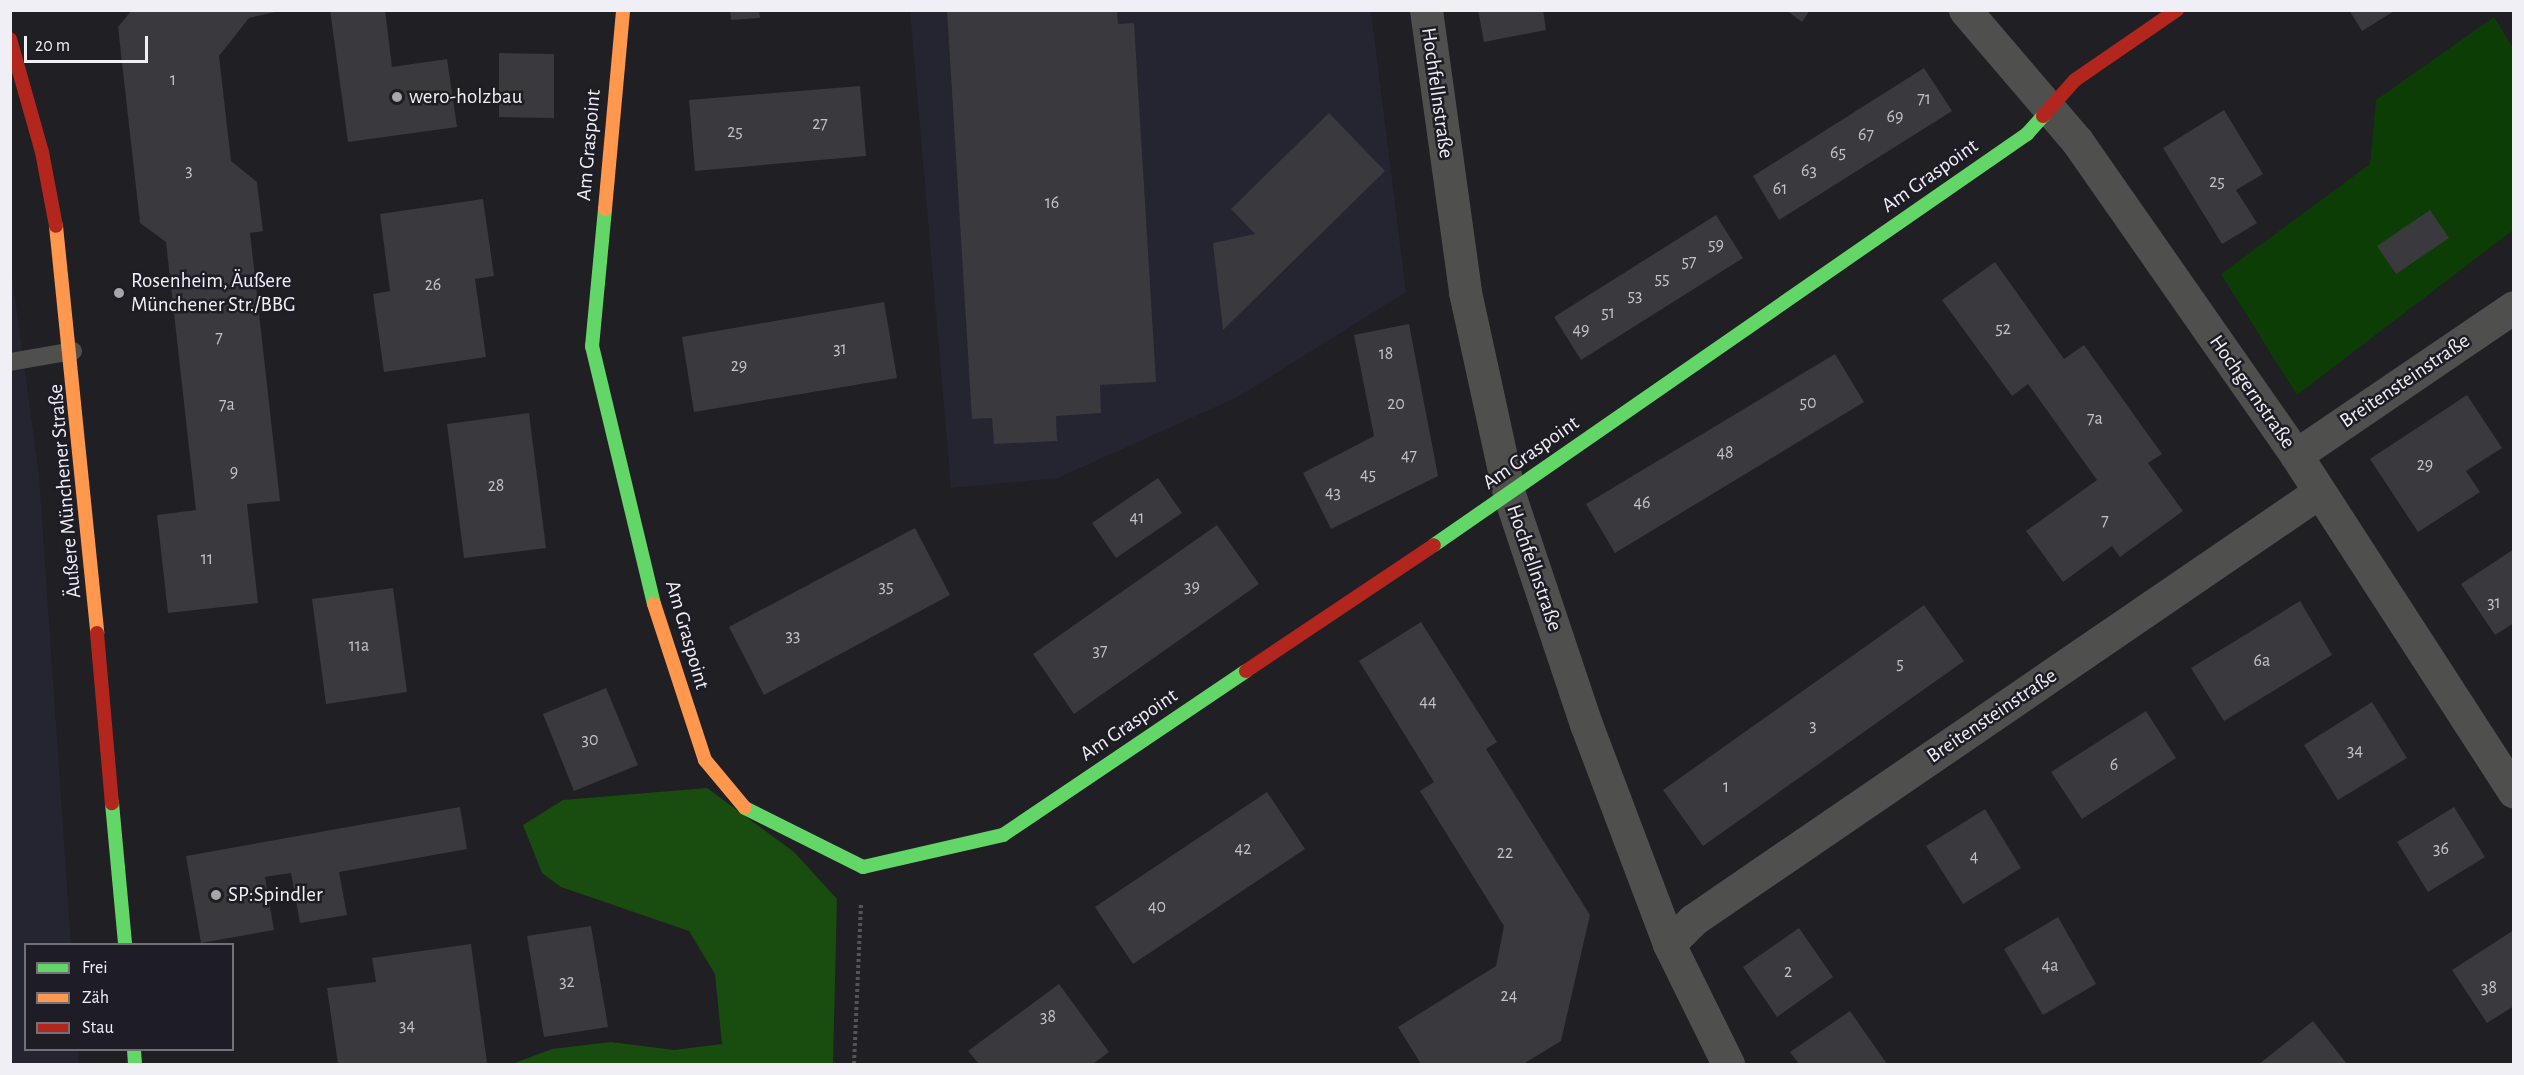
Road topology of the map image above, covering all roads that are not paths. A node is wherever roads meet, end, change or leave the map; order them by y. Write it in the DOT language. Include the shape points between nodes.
graph roads {
  1 [pos="623,10"];
  2 [pos="1426,10"];
  3 [pos="1965,10"];
  4 [pos="2177,10"];
  5 [pos="10,39"];
  6 [pos="2051,108"];
  7 [pos="2514,307"];
  8 [pos="73,351"];
  9 [pos="10,362"];
  10 [pos="2296,455"];
  11 [pos="2319,492"];
  12 [pos="1509,494"];
  13 [pos="2514,792"];
  14 [pos="125,943"];
  15 [pos="1669,944"];
  16 [pos="1728,1065"];
  1 -- 12 [label="street, Am Graspoint" via="592,346 666,651 705,760 751,815 863,867 1003,836"];
  2 -- 12 [label="street, Hochfellnstraße" via="1465,292"];
  3 -- 6 [label="street, Hochgernstraße"];
  4 -- 6 [label="street, Am Graspoint" via="2075,80"];
  5 -- 8 [label="street, Äußere Münchener Straße" via="42,152"];
  6 -- 10 [label="street, Hochgernstraße"];
  6 -- 12 [label="street, Am Graspoint" via="2027,134"];
  7 -- 10 [label="street, Breitensteinstraße"];
  8 -- 9 [label="lane"];
  8 -- 14 [label="street, Äußere Münchener Straße"];
  10 -- 11 [label="street, Hochgernstraße"];
  11 -- 13 [label="street, Hochgernstraße"];
  11 -- 15 [label="street, Breitensteinstraße" via="1693,920"];
  12 -- 15 [label="street, Hochfellnstraße" via="1586,724"];
  15 -- 16 [label="street, Hochfellnstraße"];
}
